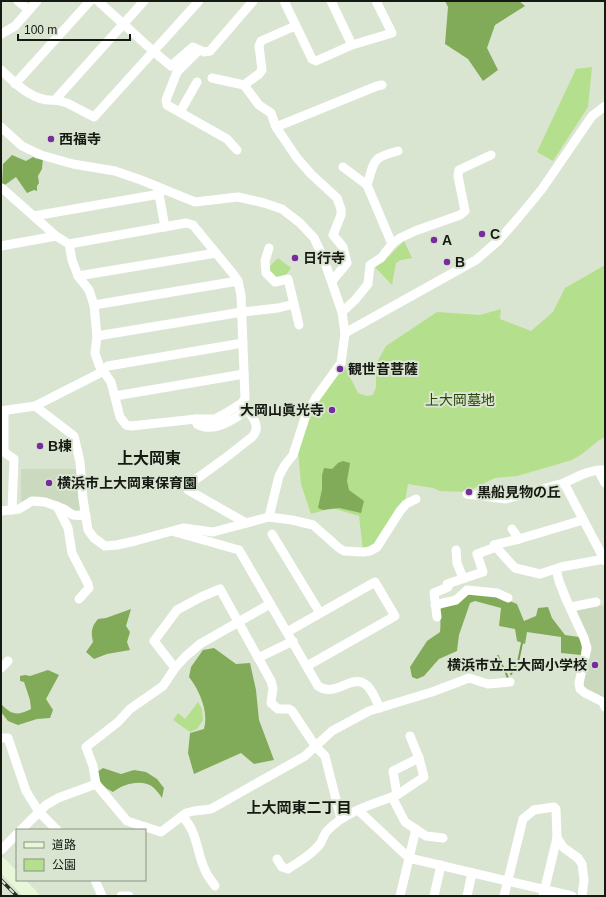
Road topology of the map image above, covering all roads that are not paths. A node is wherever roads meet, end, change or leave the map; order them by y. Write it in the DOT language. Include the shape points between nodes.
graph roads {
  1 [pos="18,1"];
  2 [pos="37,1"];
  3 [pos="90,1"];
  4 [pos="98,1"];
  5 [pos="144,1"];
  6 [pos="199,1"];
  7 [pos="253,1"];
  8 [pos="284,1"];
  9 [pos="331,1"];
  10 [pos="376,1"];
  11 [pos="29,10"];
  12 [pos="123,24"];
  13 [pos="296,26"];
  14 [pos="1,34"];
  15 [pos="352,45"];
  16 [pos="199,50"];
  17 [pos="153,51"];
  18 [pos="1,70"];
  19 [pos="212,78"];
  20 [pos="197,82"];
  21 [pos="15,84"];
  22 [pos="244,85"];
  23 [pos="382,85"];
  24 [pos="55,100"];
  25 [pos="605,106"];
  26 [pos="180,112"];
  27 [pos="1,127"];
  28 [pos="276,127"];
  29 [pos="237,150"];
  30 [pos="398,151"];
  31 [pos="492,154"];
  32 [pos="343,167"];
  33 [pos="367,185"];
  34 [pos="2,188"];
  35 [pos="159,191"];
  36 [pos="34,216"];
  37 [pos="165,227"];
  38 [pos="56,236"];
  39 [pos="69,244"];
  40 [pos="392,244"];
  41 [pos="1,246"];
  42 [pos="269,248"];
  43 [pos="216,253"];
  44 [pos="78,276"];
  45 [pos="238,281"];
  46 [pos="332,281"];
  47 [pos="294,304"];
  48 [pos="94,305"];
  49 [pos="242,312"];
  50 [pos="342,312"];
  51 [pos="299,325"];
  52 [pos="345,333"];
  53 [pos="97,336"];
  54 [pos="243,343"];
  55 [pos="103,369"];
  56 [pos="244,374"];
  57 [pos="115,396"];
  58 [pos="35,406"];
  59 [pos="3,411"];
  60 [pos="196,419"];
  61 [pos="602,470"];
  62 [pos="564,483"];
  63 [pos="605,483"];
  64 [pos="467,494"];
  65 [pos="495,498"];
  66 [pos="416,499"];
  67 [pos="57,506"];
  68 [pos="499,506"];
  69 [pos="12,510"];
  70 [pos="1,511"];
  71 [pos="86,516"];
  72 [pos="266,519"];
  73 [pos="582,520"];
  74 [pos="246,523"];
  75 [pos="512,529"];
  76 [pos="171,530"];
  77 [pos="272,534"];
  78 [pos="519,539"];
  79 [pos="496,547"];
  80 [pos="456,550"];
  81 [pos="604,560"];
  82 [pos="556,569"];
  83 [pos="463,578"];
  84 [pos="508,598"];
  85 [pos="79,599"];
  86 [pos="596,602"];
  87 [pos="270,604"];
  88 [pos="435,605"];
  89 [pos="571,607"];
  90 [pos="320,613"];
  91 [pos="437,617"];
  92 [pos="238,622"];
  93 [pos="287,632"];
  94 [pos="292,641"];
  95 [pos="258,658"];
  96 [pos="8,661"];
  97 [pos="307,666"];
  98 [pos="1,668"];
  99 [pos="175,668"];
  100 [pos="510,682"];
  101 [pos="605,707"];
  102 [pos="380,708"];
  103 [pos="410,736"];
  104 [pos="1,738"];
  105 [pos="316,747"];
  106 [pos="419,758"];
  107 [pos="96,784"];
  108 [pos="395,796"];
  109 [pos="358,810"];
  110 [pos="39,812"];
  111 [pos="182,816"];
  112 [pos="341,819"];
  113 [pos="22,829"];
  114 [pos="56,829"];
  115 [pos="416,829"];
  116 [pos="16,835"];
  117 [pos="443,838"];
  118 [pos="557,838"];
  119 [pos="1,850"];
  120 [pos="409,858"];
  121 [pos="277,859"];
  122 [pos="1,864"];
  123 [pos="441,865"];
  124 [pos="472,873"];
  125 [pos="16,879"];
  126 [pos="17,881"];
  127 [pos="95,881"];
  128 [pos="508,881"];
  129 [pos="216,886"];
  130 [pos="544,893"];
  131 [pos="32,896"];
  132 [pos="102,896"];
  133 [pos="121,896"];
  134 [pos="129,896"];
  135 [pos="400,896"];
  136 [pos="434,896"];
  137 [pos="467,896"];
  138 [pos="504,896"];
  139 [pos="572,896"];
  140 [pos="582,896"];
  1 -- 11 [label="street"];
  2 -- 11 [label="street"];
  3 -- 21 [label="street"];
  4 -- 12 [label="street"];
  5 -- 12 [label="street"];
  6 -- 17 [label="street"];
  7 -- 16 [label="street" via="210,51"];
  8 -- 13 [label="street"];
  9 -- 15 [label="street"];
  10 -- 15 [label="street" via="392,33"];
  11 -- 14 [label="street" via="15,26"];
  12 -- 17 [label="street"];
  12 -- 24 [label="street"];
  13 -- 15 [label="street" via="312,59 316,61"];
  13 -- 22 [label="street" via="261,41 259,46 262,70"];
  16 -- 17 [label="street" via="193,47 171,66"];
  16 -- 26 [label="street" via="177,72 166,100 167,105"];
  17 -- 24 [label="street" via="94,116"];
  18 -- 21 [label="street"];
  19 -- 22 [label="street"];
  20 -- 26 [label="street"];
  21 -- 24 [label="street" via="47,101"];
  22 -- 28 [label="street" via="259,105 271,112"];
  23 -- 28 [label="street"];
  25 -- 52 [label="street" via="592,116 542,189 498,241 476,260"];
  26 -- 29 [label="street" via="226,139"];
  27 -- 35 [label="street" via="22,146 42,155 73,164 115,171 141,180"];
  28 -- 46 [label="street" via="297,158 334,194 339,203 341,215 333,235 343,247 348,263"];
  30 -- 33 [label="street" via="378,157"];
  31 -- 40 [label="street" via="459,170 465,211 415,231"];
  32 -- 33 [label="street"];
  33 -- 40 [label="street"];
  34 -- 36 [label="street"];
  35 -- 36 [label="street"];
  35 -- 37 [label="street"];
  35 -- 46 [label="street" via="195,202 238,197 282,209 314,238"];
  36 -- 38 [label="street"];
  37 -- 39 [label="street"];
  37 -- 43 [label="street" via="186,223 192,225"];
  38 -- 39 [label="street"];
  38 -- 41 [label="street"];
  39 -- 44 [label="street"];
  40 -- 50 [label="street" via="381,258 370,265 368,284"];
  42 -- 47 [label="street" via="265,261 266,273 275,282 288,279"];
  43 -- 44 [label="street"];
  43 -- 45 [label="street"];
  44 -- 48 [label="street" via="89,290"];
  45 -- 48 [label="street"];
  45 -- 49 [label="street"];
  46 -- 50 [label="street"];
  47 -- 49 [label="street"];
  47 -- 51 [label="street"];
  48 -- 53 [label="street"];
  49 -- 53 [label="street"];
  49 -- 54 [label="street"];
  50 -- 52 [label="street"];
  52 -- 72 [label="street" via="341,363 315,399 305,418 293,455 279,476"];
  53 -- 55 [label="street" via="94,353"];
  54 -- 55 [label="street" via="108,366"];
  54 -- 56 [label="street"];
  55 -- 57 [label="street" via="111,382"];
  55 -- 58 [label="street" via="98,374"];
  56 -- 57 [label="street"];
  56 -- 60 [label="street" via="245,398 242,403 214,419"];
  57 -- 60 [label="street" via="120,417 126,425"];
  58 -- 59 [label="street"];
  58 -- 71 [label="street" via="74,436 80,462"];
  59 -- 69 [label="street" via="4,452 14,459"];
  60 -- 74 [label="street" via="200,426 216,427 230,422 248,410 255,421 256,433 252,437 188,485 188,490"];
  61 -- 62 [label="street" via="588,472"];
  61 -- 63 [label="street"];
  62 -- 65 [label="street" via="506,499"];
  62 -- 73 [label="street"];
  64 -- 65 [label="street"];
  65 -- 68 [label="street"];
  66 -- 72 [label="street" via="400,511 376,547 363,552 344,551 313,525 292,520"];
  67 -- 69 [label="street" via="32,501"];
  67 -- 71 [label="street" via="73,515"];
  67 -- 85 [label="street" via="68,528 72,553 89,588"];
  69 -- 70 [label="street"];
  71 -- 76 [label="street" via="88,530 105,546 135,542"];
  72 -- 74 [label="street"];
  73 -- 78 [label="street"];
  73 -- 81 [label="street"];
  74 -- 76 [label="street" via="213,532 183,528"];
  75 -- 78 [label="street"];
  76 -- 87 [label="street" via="239,550"];
  77 -- 90 [label="street"];
  78 -- 79 [label="street" via="494,545"];
  79 -- 82 [label="street" via="515,568 540,574"];
  79 -- 83 [label="street" via="477,554 483,572"];
  80 -- 83 [label="street" via="457,563"];
  81 -- 82 [label="street"];
  82 -- 89 [label="street"];
  83 -- 88 [label="street" via="447,584 448,588 434,593"];
  84 -- 88 [label="street" via="498,593 467,590 456,600"];
  86 -- 89 [label="street"];
  87 -- 92 [label="street"];
  87 -- 93 [label="street"];
  88 -- 91 [label="street"];
  89 -- 101 [label="street" via="587,648 580,689 603,702"];
  90 -- 93 [label="street"];
  90 -- 97 [label="street" via="375,582 395,616"];
  92 -- 95 [label="street"];
  92 -- 99 [label="street" via="200,644"];
  92 -- 99 [label="street" via="220,589 177,610 154,641"];
  93 -- 94 [label="street"];
  94 -- 95 [label="street"];
  94 -- 97 [label="street"];
  95 -- 105 [label="street" via="273,688 270,703 278,709 292,711"];
  96 -- 98 [label="street"];
  97 -- 102 [label="street" via="323,690 357,681 365,684"];
  99 -- 107 [label="street" via="163,686 130,708 118,722 86,747"];
  100 -- 102 [label="street" via="488,684 469,678"];
  102 -- 105 [label="street" via="332,731"];
  103 -- 106 [label="street"];
  104 -- 110 [label="street" via="8,738 26,791"];
  105 -- 111 [label="street" via="305,756 211,809 194,811"];
  105 -- 112 [label="street" via="325,756"];
  106 -- 108 [label="street" via="393,771"];
  106 -- 108 [label="street" via="424,777"];
  107 -- 110 [label="street" via="58,798"];
  107 -- 111 [label="street" via="127,821 161,832"];
  108 -- 109 [label="street"];
  108 -- 115 [label="street" via="405,822"];
  109 -- 112 [label="street"];
  109 -- 120 [label="street"];
  110 -- 113 [label="street"];
  110 -- 114 [label="street"];
  111 -- 129 [label="street" via="192,829 205,871"];
  112 -- 121 [label="street" via="325,832 321,843 315,849 288,869 282,867"];
  115 -- 117 [label="street" via="426,836"];
  115 -- 120 [label="street"];
  116 -- 119 [label="street"];
  118 -- 128 [label="street" via="554,807 539,808 528,814 523,819"];
  118 -- 130 [label="street"];
  118 -- 140 [label="street" via="582,864"];
  120 -- 123 [label="street"];
  120 -- 135 [label="street"];
  122 -- 125 [label="street"];
  123 -- 124 [label="street"];
  123 -- 136 [label="street"];
  124 -- 128 [label="street"];
  124 -- 137 [label="street"];
  126 -- 131 [label="street"];
  127 -- 132 [label="street"];
  128 -- 130 [label="street"];
  128 -- 138 [label="street"];
  130 -- 139 [label="street"];
  133 -- 134 [label="street"];
}
